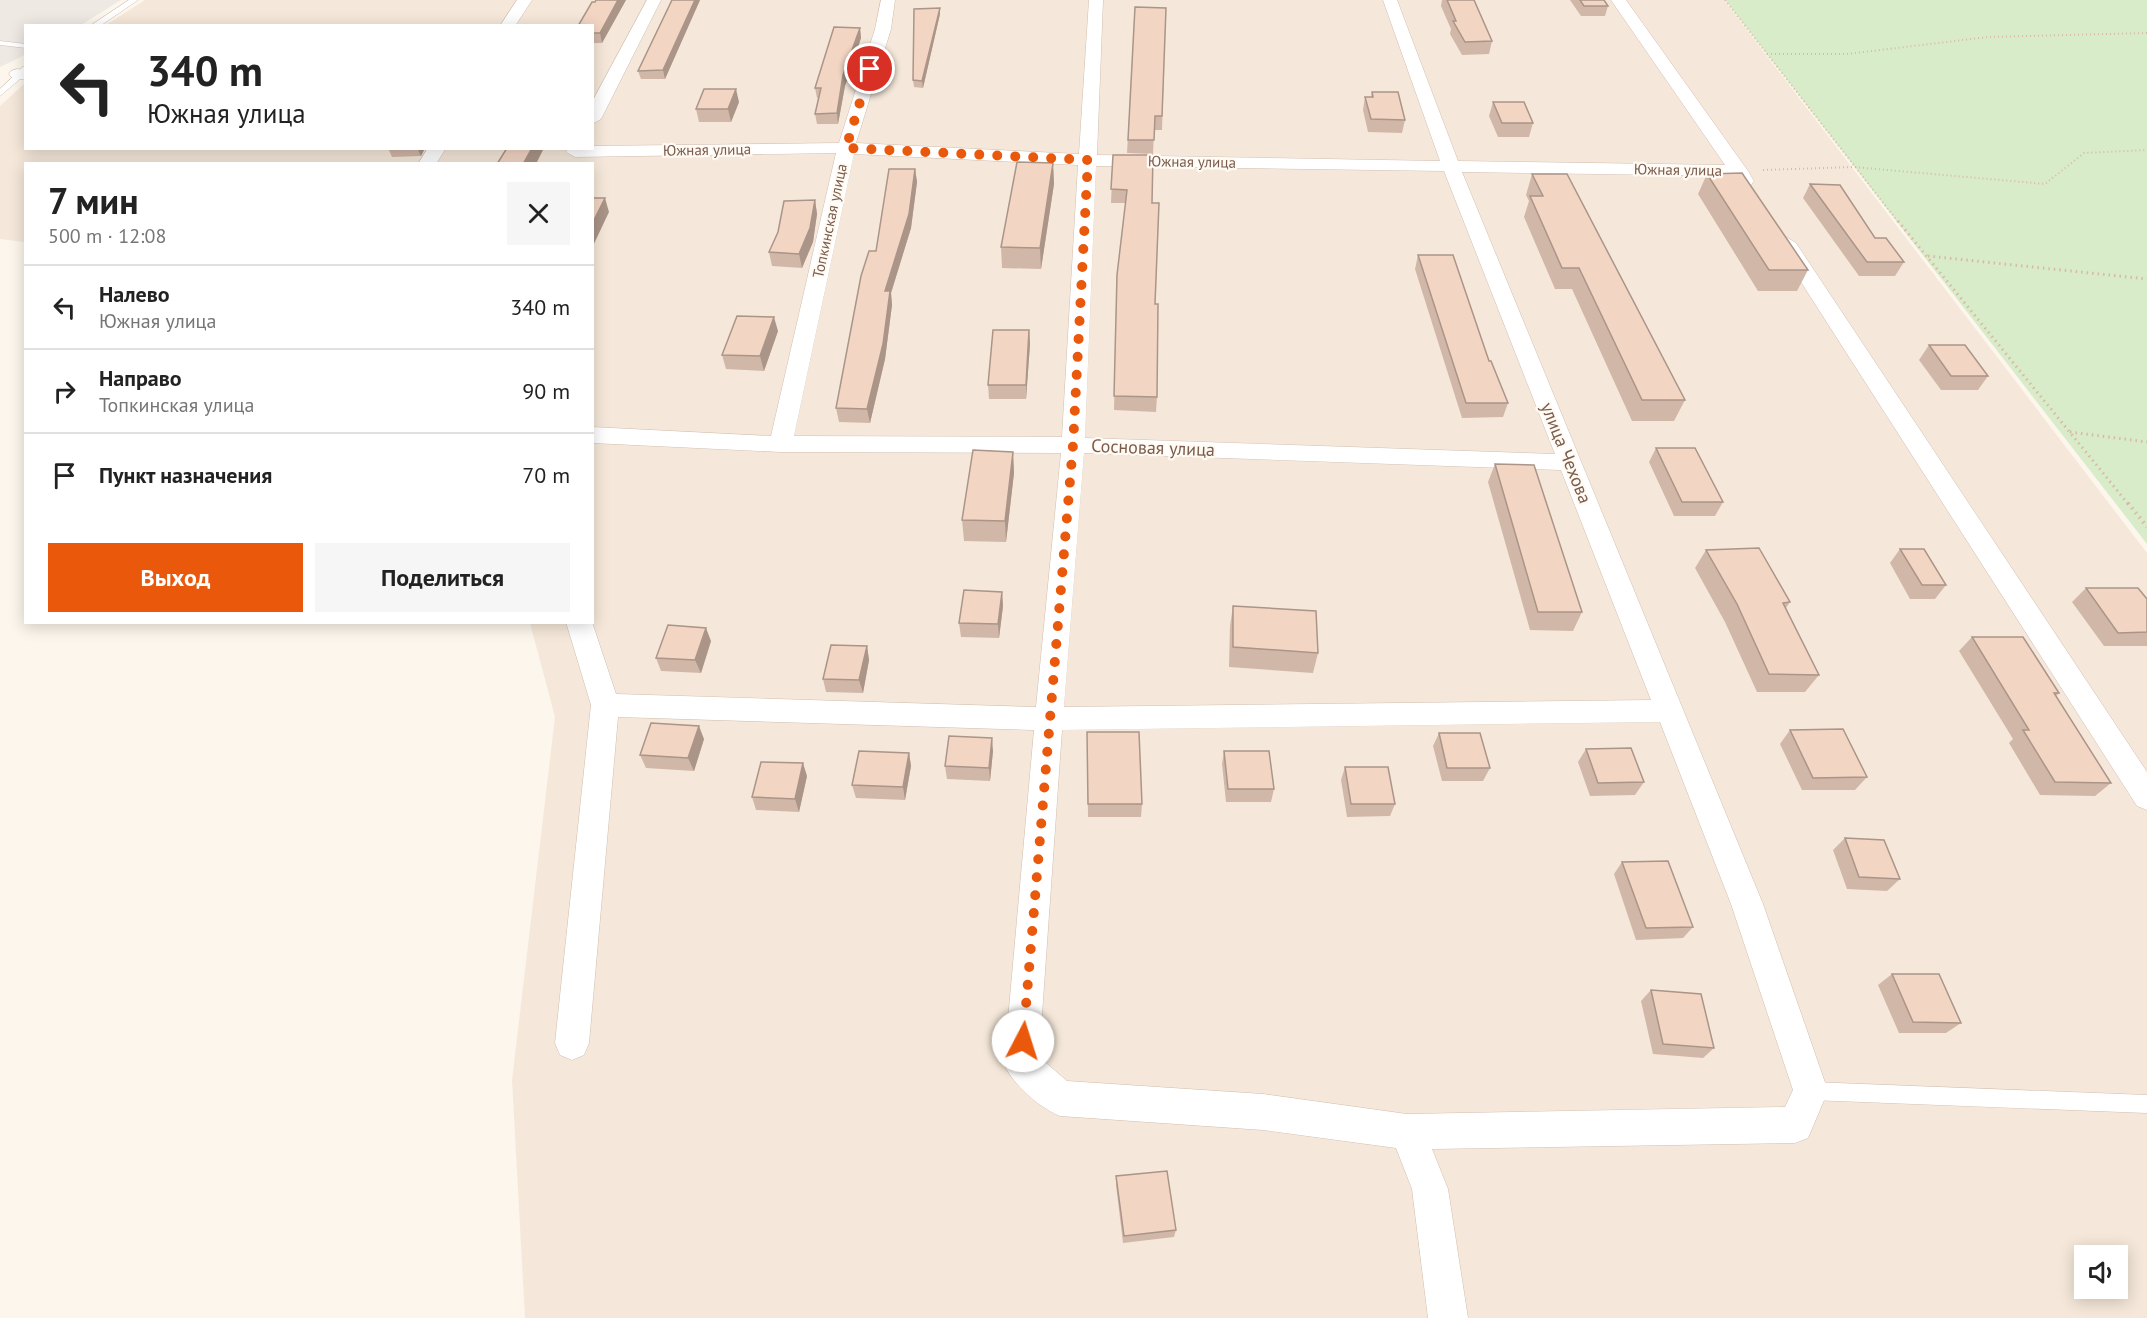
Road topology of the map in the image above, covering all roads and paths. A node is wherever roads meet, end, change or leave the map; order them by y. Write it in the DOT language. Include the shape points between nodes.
graph roads {
  1 [pos="134,0"];
  2 [pos="525,0"];
  3 [pos="654,0"];
  4 [pos="888,0"];
  5 [pos="1096,0"];
  6 [pos="1390,0"];
  7 [pos="1618,0"];
  8 [pos="1725,0"];
  9 [pos="97,24"];
  10 [pos="508,24"];
  11 [pos="2147,33"];
  12 [pos="0,43"];
  13 [pos="24,46"];
  14 [pos="1767,54"];
  15 [pos="23,73"];
  16 [pos="0,79"];
  17 [pos="0,93"];
  18 [pos="595,111"];
  19 [pos="846,148"];
  20 [pos="2147,150"];
  21 [pos="573,155"];
  22 [pos="1088,160"];
  23 [pos="1451,166"];
  24 [pos="1854,167"];
  25 [pos="1739,171"];
  26 [pos="1758,201"];
  27 [pos="1771,221"];
  28 [pos="1927,256"];
  29 [pos="2147,279"];
  30 [pos="2070,432"];
  31 [pos="594,435"];
  32 [pos="2147,442"];
  33 [pos="781,444"];
  34 [pos="1073,445"];
  35 [pos="1570,462"];
  36 [pos="2147,526"];
  37 [pos="580,624"];
  38 [pos="605,705"];
  39 [pos="1670,711"];
  40 [pos="1049,719"];
  41 [pos="2147,798"];
  42 [pos="572,1043"];
  43 [pos="1811,1091"];
  44 [pos="2147,1104"];
  45 [pos="1407,1132"];
  46 [pos="1448,1318"];
  1 -- 9 [label="lane"];
  2 -- 10 [label="street"];
  3 -- 18 [label="street"];
  4 -- 19 [label="street, Топкинская улица" via="883,29"];
  5 -- 22 [label="street"];
  6 -- 23 [label="street, улица Чехова"];
  7 -- 25 [label="street"];
  8 -- 14 [label="path"];
  11 -- 14 [label="path" via="1988,37 1847,54"];
  12 -- 13 [label="lane"];
  14 -- 24 [label="path"];
  15 -- 16 [label="lane"];
  15 -- 17 [label="lane"];
  19 -- 21 [label="street, Южная улица"];
  19 -- 22 [label="street, Южная улица"];
  19 -- 33 [label="street, Топкинская улица"];
  20 -- 24 [label="path" via="2084,153 2045,184"];
  22 -- 23 [label="street, Южная улица"];
  22 -- 34 [label="street"];
  23 -- 25 [label="street, Южная улица"];
  23 -- 35 [label="street, улица Чехова"];
  24 -- 25 [label="path"];
  24 -- 28 [label="path"];
  25 -- 26 [label="street"];
  27 -- 41 [label="street"];
  28 -- 29 [label="path"];
  28 -- 30 [label="path"];
  30 -- 32 [label="path"];
  30 -- 36 [label="path"];
  31 -- 33 [label="street, Сосновая улица"];
  33 -- 34 [label="street, Сосновая улица"];
  34 -- 35 [label="street, Сосновая улица"];
  34 -- 40 [label="street"];
  35 -- 39 [label="street, улица Чехова"];
  37 -- 38 [label="street"];
  38 -- 40 [label="street"];
  38 -- 42 [label="street"];
  39 -- 40 [label="street"];
  39 -- 43 [label="street, улица Чехова" via="1747,904"];
  40 -- 45 [label="street" via="1021,1064 1060,1098 1263,1112"];
  43 -- 44 [label="lane"];
  43 -- 45 [label="street" via="1795,1125"];
  45 -- 46 [label="street" via="1430,1189"];
}
